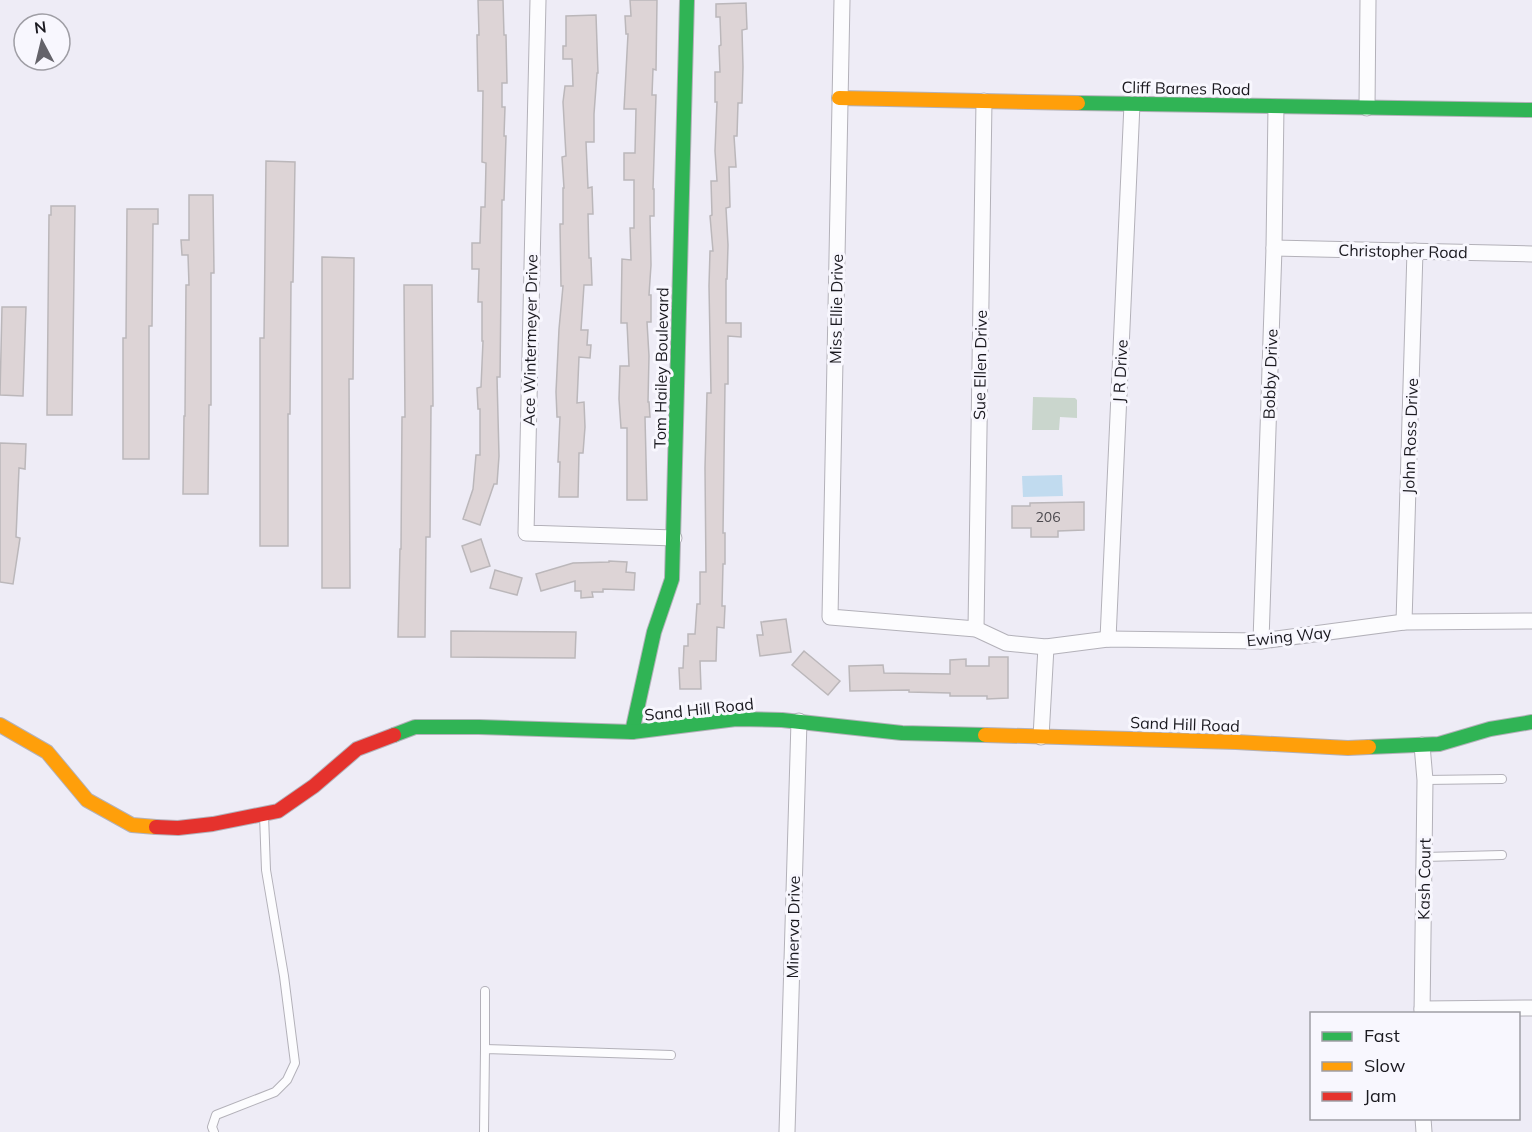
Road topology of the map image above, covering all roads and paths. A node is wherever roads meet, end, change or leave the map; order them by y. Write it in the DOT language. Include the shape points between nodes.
graph roads {
  1 [pos="538,0"];
  2 [pos="687,0"];
  3 [pos="842,0"];
  4 [pos="1368,0"];
  5 [pos="839,98"];
  6 [pos="984,101"];
  7 [pos="1132,104"];
  8 [pos="1276,107"];
  9 [pos="1367,108"];
  10 [pos="1532,110"];
  11 [pos="1274,248"];
  12 [pos="1415,251"];
  13 [pos="1532,254"];
  14 [pos="674,538"];
  15 [pos="830,617"];
  16 [pos="1532,621"];
  17 [pos="1404,622"];
  18 [pos="976,629"];
  19 [pos="1108,639"];
  20 [pos="1261,641"];
  21 [pos="1046,647"];
  22 [pos="799,722"];
  23 [pos="1532,722"];
  24 [pos="0,725"];
  25 [pos="632,732"];
  26 [pos="1041,737"];
  27 [pos="1422,745"];
  28 [pos="1502,779"];
  29 [pos="1425,780"];
  30 [pos="264,814"];
  31 [pos="1502,855"];
  32 [pos="1424,857"];
  33 [pos="485,991"];
  34 [pos="1532,1008"];
  35 [pos="1422,1011"];
  36 [pos="485,1049"];
  37 [pos="671,1055"];
  38 [pos="214,1132"];
  39 [pos="484,1132"];
  40 [pos="787,1132"];
  1 -- 14 [label="street, Ace Wintermeyer Drive" via="526,533"];
  2 -- 14 [label="street, Tom Hailey Boulevard"];
  3 -- 5 [label="street, Miss Ellie Drive"];
  4 -- 9 [label="street"];
  5 -- 6 [label="street, Cliff Barnes Road"];
  5 -- 15 [label="street, Miss Ellie Drive"];
  6 -- 7 [label="street, Cliff Barnes Road"];
  6 -- 18 [label="street, Sue Ellen Drive"];
  7 -- 8 [label="street, Cliff Barnes Road"];
  7 -- 19 [label="street, J R Drive"];
  8 -- 9 [label="street, Cliff Barnes Road"];
  8 -- 11 [label="street, Bobby Drive"];
  9 -- 10 [label="street, Cliff Barnes Road"];
  11 -- 12 [label="street, Christopher Road"];
  11 -- 20 [label="street, Bobby Drive"];
  12 -- 13 [label="street, Christopher Road"];
  12 -- 17 [label="street, John Ross Drive"];
  14 -- 25 [label="street, Tom Hailey Boulevard" via="672,579 654,632"];
  15 -- 18 [label="street, Ewing Way"];
  16 -- 17 [label="street, Ewing Way"];
  17 -- 20 [label="street, Ewing Way"];
  18 -- 21 [label="street, Ewing Way" via="1006,644"];
  19 -- 20 [label="street, Ewing Way"];
  19 -- 21 [label="street, Ewing Way"];
  21 -- 26 [label="street"];
  22 -- 25 [label="street, Sand Hill Road" via="736,719"];
  22 -- 26 [label="street, Sand Hill Road" via="902,733"];
  22 -- 40 [label="street, Minerva Drive"];
  23 -- 27 [label="street, Sand Hill Road"];
  24 -- 30 [label="street, Sand Hill Road" via="47,752 87,800 132,825 178,828"];
  25 -- 30 [label="street, Sand Hill Road" via="415,727 357,749 314,786 278,811"];
  26 -- 27 [label="street, Sand Hill Road" via="1348,748"];
  27 -- 29 [label="street, Kash Court"];
  28 -- 29 [label="lane"];
  29 -- 32 [label="street, Kash Court"];
  30 -- 38 [label="lane" via="266,870 295,1063 287,1080 275,1092 216,1115"];
  31 -- 32 [label="lane"];
  32 -- 35 [label="street, Kash Court"];
  33 -- 36 [label="lane"];
  34 -- 35 [label="street"];
  36 -- 37 [label="lane"];
  36 -- 39 [label="lane"];
}
